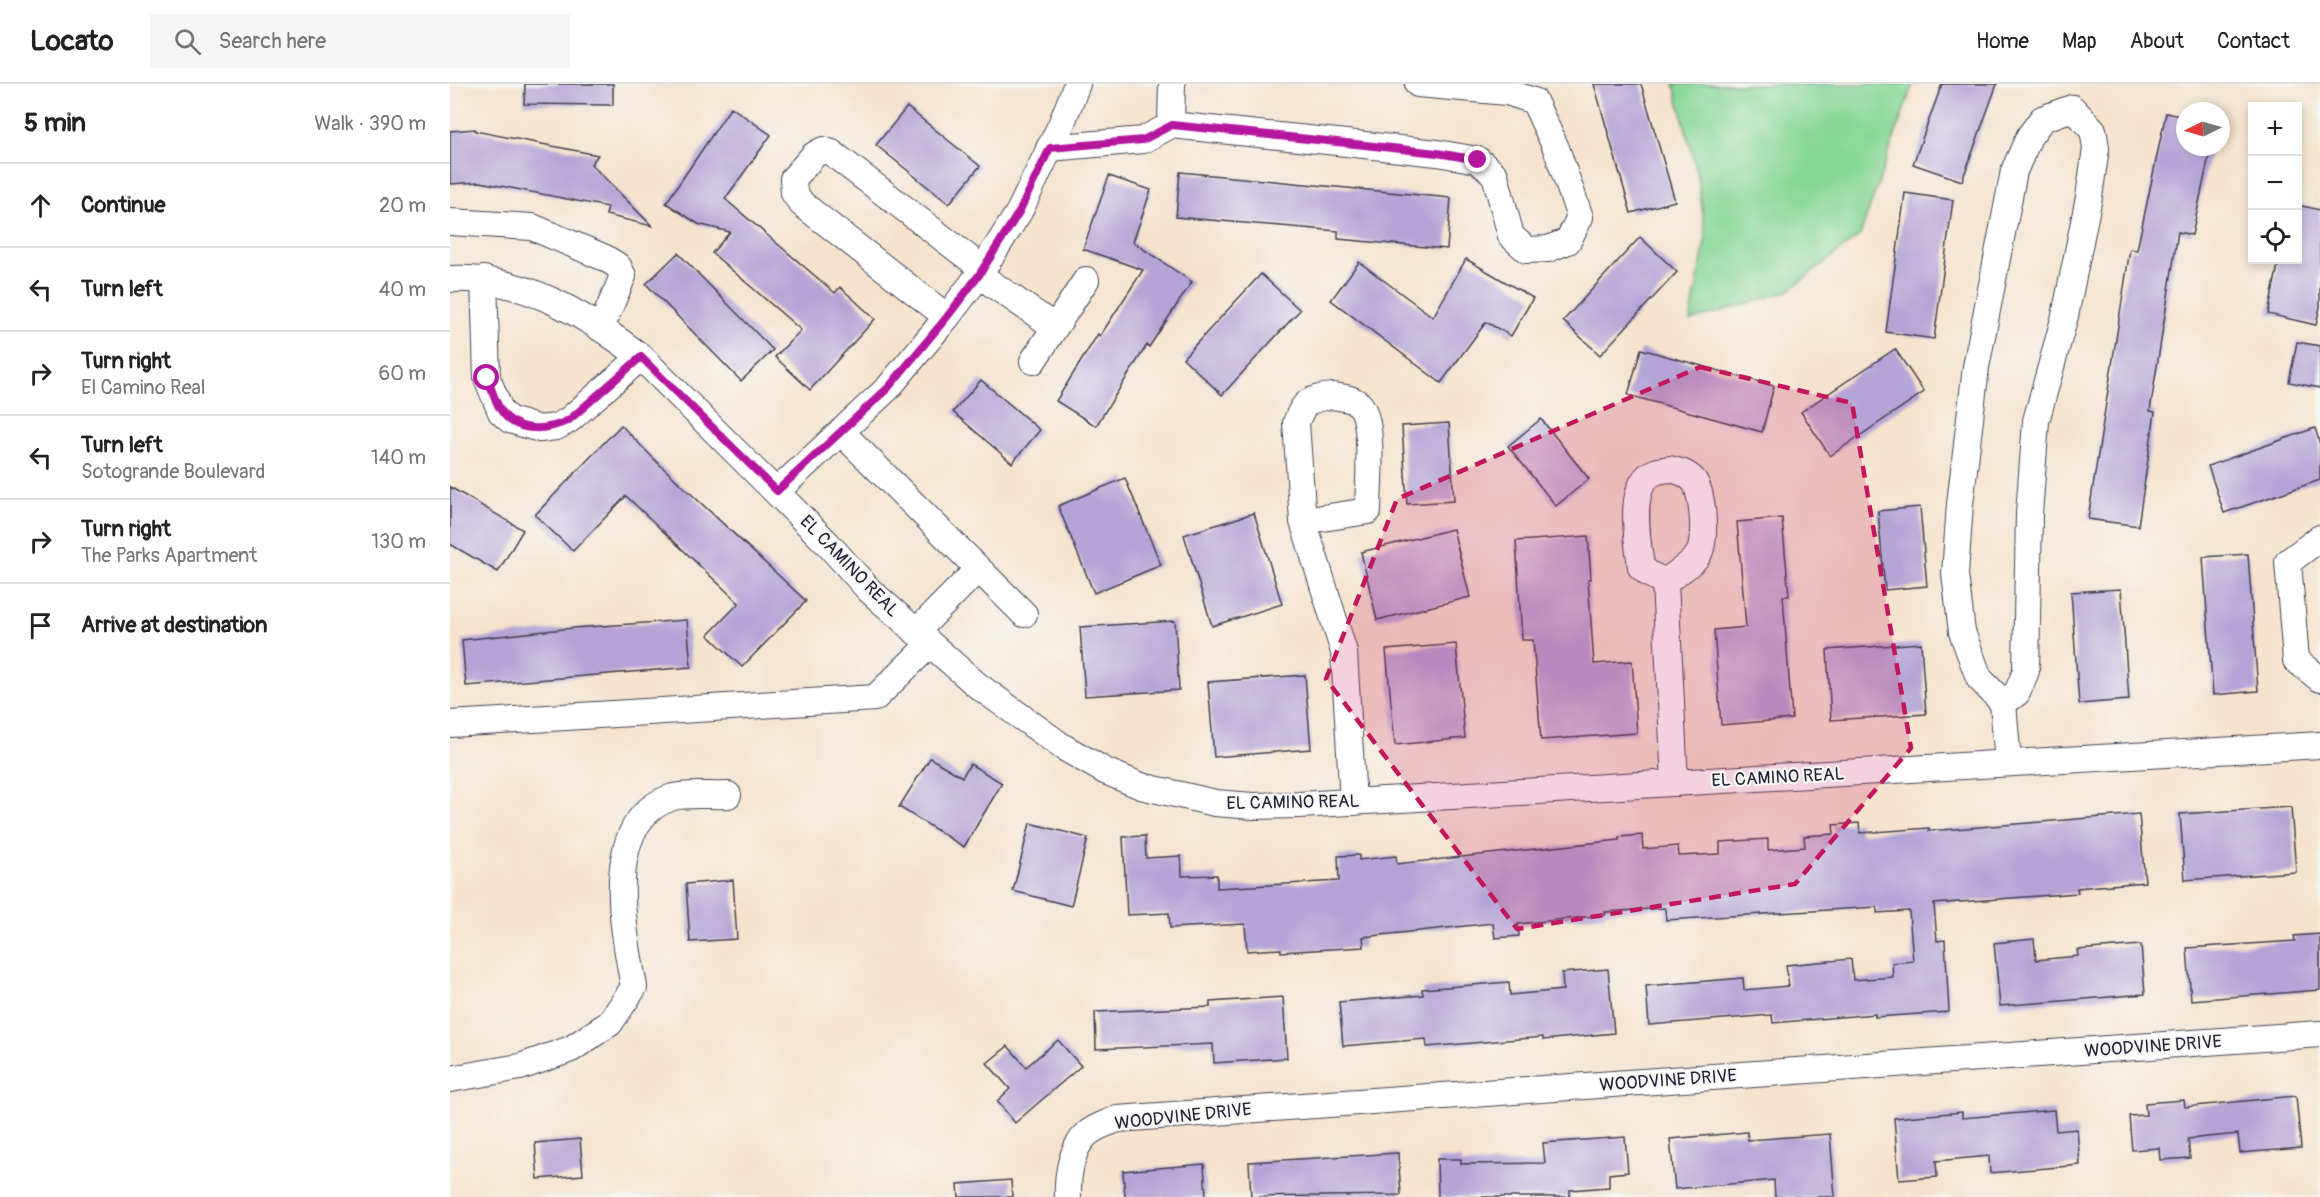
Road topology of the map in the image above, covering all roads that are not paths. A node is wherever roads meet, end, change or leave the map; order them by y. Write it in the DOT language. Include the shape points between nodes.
graph roads {
  1 [pos="1077,84"];
  2 [pos="1172,84"];
  3 [pos="1418,84"];
  4 [pos="1172,125"];
  5 [pos="1050,148"];
  6 [pos="450,222"];
  7 [pos="981,272"];
  8 [pos="450,279"];
  9 [pos="484,279"];
  10 [pos="1086,280"];
  11 [pos="947,317"];
  12 [pos="1055,327"];
  13 [pos="601,328"];
  14 [pos="641,357"];
  15 [pos="1033,361"];
  16 [pos="841,432"];
  17 [pos="777,491"];
  18 [pos="1303,521"];
  19 [pos="2320,538"];
  20 [pos="978,569"];
  21 [pos="1665,582"];
  22 [pos="1024,614"];
  23 [pos="923,638"];
  24 [pos="2320,680"];
  25 [pos="2003,703"];
  26 [pos="450,724"];
  27 [pos="2320,745"];
  28 [pos="2007,764"];
  29 [pos="1675,783"];
  30 [pos="728,795"];
  31 [pos="1353,802"];
  32 [pos="2320,1034"];
  33 [pos="450,1079"];
  34 [pos="1068,1197"];
  1 -- 5 [label="street"];
  2 -- 4 [label="street"];
  3 -- 4 [label="street" via="1507,92 1534,101 1556,148 1580,217 1568,241 1548,249 1527,250 1511,236 1496,175 1478,160"];
  4 -- 5 [label="street" via="1143,140"];
  5 -- 7 [label="street" via="1019,212"];
  6 -- 13 [label="street" via="532,227 618,266 622,276"];
  7 -- 11 [label="street"];
  7 -- 11 [label="street" via="832,153 823,150 814,154 793,179 794,193 802,204"];
  7 -- 12 [label="street"];
  8 -- 9 [label="street, EL CAMINO REAL"];
  9 -- 13 [label="street, EL CAMINO REAL" via="541,295"];
  9 -- 14 [label="street" via="487,378 501,412 510,420 540,429 556,427"];
  10 -- 12 [label="street"];
  11 -- 16 [label="street" via="888,388"];
  12 -- 15 [label="street"];
  13 -- 14 [label="street, EL CAMINO REAL"];
  14 -- 17 [label="street, EL CAMINO REAL"];
  16 -- 17 [label="street"];
  16 -- 20 [label="street"];
  17 -- 23 [label="street, EL CAMINO REAL" via="869,590"];
  18 -- 18 [label="street" via="1296,439 1300,410 1317,398 1347,398 1359,404 1365,415 1370,443 1368,511"];
  18 -- 31 [label="street" via="1344,652"];
  19 -- 24 [label="street" via="2289,562 2296,660"];
  20 -- 22 [label="street"];
  20 -- 23 [label="street"];
  21 -- 29 [label="street"];
  23 -- 26 [label="street" via="875,698"];
  23 -- 31 [label="street, EL CAMINO REAL" via="976,685 1063,747 1141,786 1224,804"];
  25 -- 25 [label="street" via="2017,693 2026,671 2029,514 2036,421 2065,316 2096,148 2093,130 2072,108 2042,119 2014,171 1976,367 1960,504 1955,574 1962,632 1979,678"];
  25 -- 28 [label="street"];
  27 -- 28 [label="street, EL CAMINO REAL"];
  28 -- 29 [label="street, EL CAMINO REAL"];
  29 -- 31 [label="street, EL CAMINO REAL"];
  30 -- 33 [label="street" via="674,797 644,814 625,847 621,892 634,987 610,1023 571,1049 520,1067"];
  32 -- 34 [label="street, WOODVINE DRIVE" via="1117,1119 1087,1132 1081,1141 1071,1162"];
}
